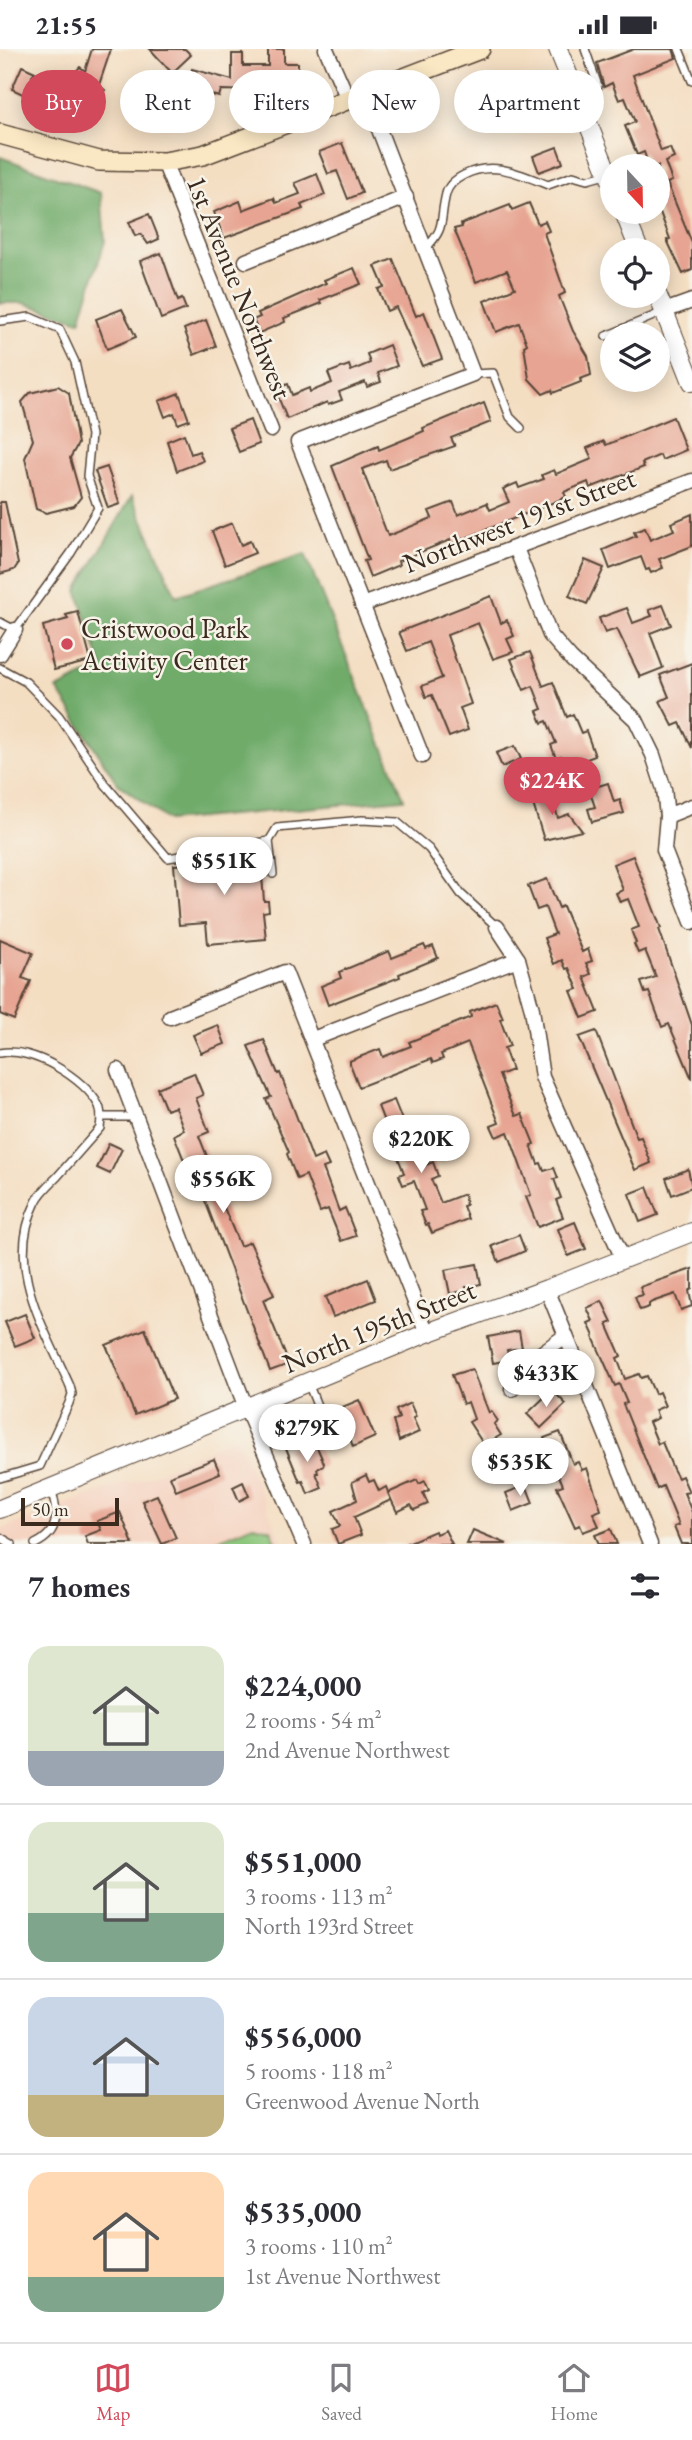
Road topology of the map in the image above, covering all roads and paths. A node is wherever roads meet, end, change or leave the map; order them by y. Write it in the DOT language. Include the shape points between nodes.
graph roads {
  1 [pos="326,49"];
  2 [pos="480,49"];
  3 [pos="558,49"];
  4 [pos="585,49"];
  5 [pos="679,49"];
  6 [pos="425,70"];
  7 [pos="592,70"];
  8 [pos="692,81"];
  9 [pos="348,82"];
  10 [pos="348,99"];
  11 [pos="375,133"];
  12 [pos="0,134"];
  13 [pos="601,154"];
  14 [pos="164,162"];
  15 [pos="600,179"];
  16 [pos="406,197"];
  17 [pos="425,249"];
  18 [pos="246,261"];
  19 [pos="692,301"];
  20 [pos="670,303"];
  21 [pos="654,308"];
  22 [pos="663,308"];
  23 [pos="0,321"];
  24 [pos="630,322"];
  25 [pos="473,374"];
  26 [pos="692,382"];
  27 [pos="522,428"];
  28 [pos="271,430"];
  29 [pos="692,481"];
  30 [pos="516,548"];
  31 [pos="362,605"];
  32 [pos="0,622"];
  33 [pos="15,630"];
  34 [pos="0,654"];
  35 [pos="0,668"];
  36 [pos="422,756"];
  37 [pos="692,806"];
  38 [pos="667,816"];
  39 [pos="269,841"];
  40 [pos="273,874"];
  41 [pos="692,922"];
  42 [pos="497,927"];
  43 [pos="517,959"];
  44 [pos="170,1017"];
  45 [pos="313,1039"];
  46 [pos="0,1053"];
  47 [pos="118,1070"];
  48 [pos="101,1117"];
  49 [pos="136,1117"];
  50 [pos="692,1232"];
  51 [pos="623,1259"];
  52 [pos="547,1289"];
  53 [pos="427,1333"];
  54 [pos="565,1336"];
  55 [pos="308,1382"];
  56 [pos="512,1389"];
  57 [pos="248,1411"];
  58 [pos="0,1478"];
  59 [pos="50,1487"];
  60 [pos="0,1509"];
  61 [pos="0,1537"];
  62 [pos="12,1544"];
  63 [pos="35,1544"];
  64 [pos="304,1544"];
  65 [pos="650,1544"];
  1 -- 9 [label="street"];
  2 -- 6 [label="main road"];
  3 -- 13 [label="street"];
  4 -- 7 [label="lane"];
  5 -- 8 [label="lane"];
  10 -- 14 [label="main road" via="203,155"];
  11 -- 16 [label="street"];
  12 -- 14 [label="main road" via="99,161"];
  14 -- 28 [label="street, 1st Avenue Northwest"];
  15 -- 17 [label="lane" via="573,176 548,185 513,171 481,168 450,185 439,235"];
  16 -- 17 [label="street"];
  16 -- 18 [label="street"];
  17 -- 25 [label="street"];
  19 -- 20 [label="street"];
  21 -- 24 [label="lane"];
  22 -- 26 [label="street"];
  23 -- 33 [label="lane" via="30,317 60,330 75,362 89,423 87,476 99,508"];
  25 -- 27 [label="lane" via="494,373 510,417"];
  25 -- 31 [label="street" via="298,442"];
  29 -- 30 [label="street, Northwest 191st Street"];
  30 -- 31 [label="street, Northwest 191st Street"];
  30 -- 38 [label="street" via="550,635 636,720 664,789"];
  31 -- 36 [label="street"];
  32 -- 33 [label="lane"];
  33 -- 34 [label="street"];
  35 -- 39 [label="lane" via="26,682 59,716 105,784 168,858"];
  37 -- 38 [label="street"];
  38 -- 41 [label="street" via="664,849"];
  39 -- 40 [label="lane"];
  39 -- 42 [label="lane" via="276,828 362,820 397,822 429,849 461,894"];
  42 -- 43 [label="street"];
  43 -- 45 [label="street"];
  43 -- 51 [label="street" via="532,1009 542,1077"];
  44 -- 45 [label="street" via="285,972"];
  45 -- 53 [label="street"];
  46 -- 48 [label="lane" via="35,1057 60,1069 89,1093"];
  47 -- 49 [label="street"];
  48 -- 49 [label="lane"];
  48 -- 58 [label="lane" via="100,1128 37,1199 25,1231 27,1287 72,1394 40,1466"];
  49 -- 57 [label="street"];
  50 -- 51 [label="street, North 195th Street"];
  51 -- 52 [label="street, North 195th Street"];
  52 -- 53 [label="street, North 195th Street"];
  52 -- 54 [label="street"];
  53 -- 55 [label="street, North 195th Street"];
  54 -- 56 [label="street" via="531,1361"];
  54 -- 65 [label="street"];
  55 -- 57 [label="street, North 195th Street"];
  55 -- 57 [label="lane" via="322,1418 316,1428 303,1431 265,1409"];
  57 -- 59 [label="street, North 195th Street"];
  57 -- 64 [label="street"];
  59 -- 60 [label="street, North 195th Street"];
  59 -- 63 [label="lane" via="57,1515 49,1533"];
  61 -- 62 [label="lane"];
}
